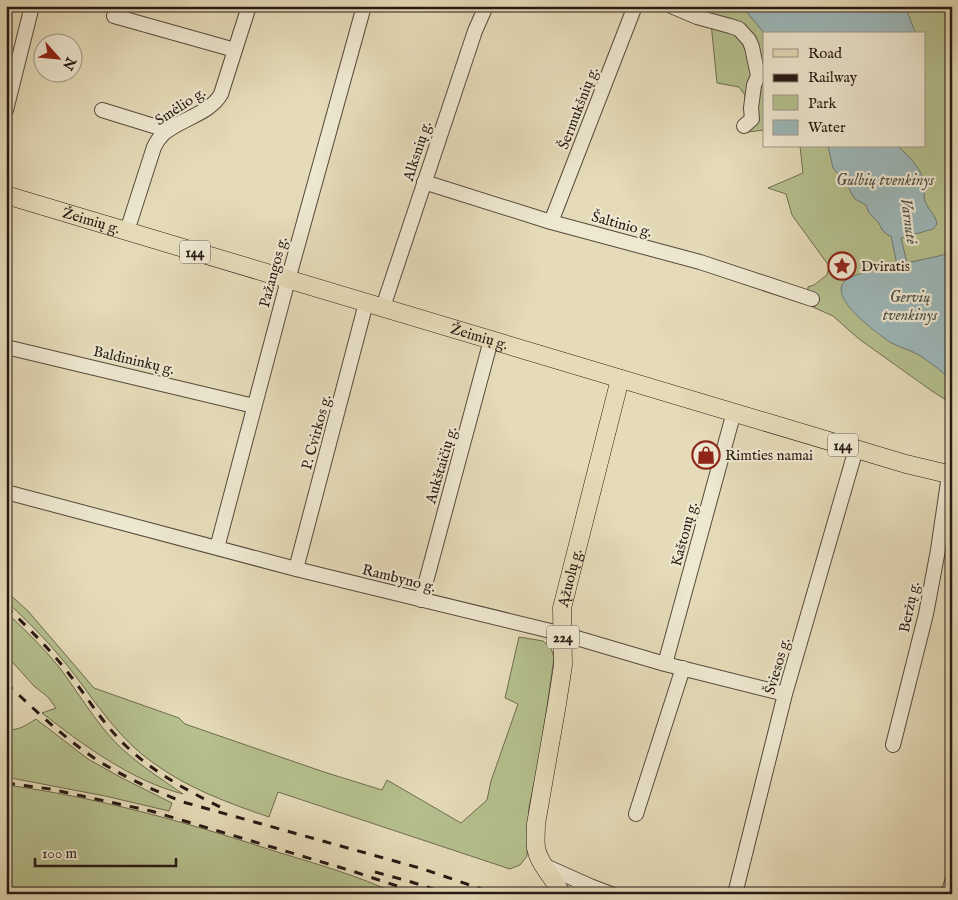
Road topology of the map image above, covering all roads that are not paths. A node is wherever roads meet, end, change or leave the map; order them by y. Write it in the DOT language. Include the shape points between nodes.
graph roads {
  1 [pos="32,6"];
  2 [pos="249,6"];
  3 [pos="364,6"];
  4 [pos="486,6"];
  5 [pos="635,6"];
  6 [pos="672,6"];
  7 [pos="114,16"];
  8 [pos="235,50"];
  9 [pos="6,110"];
  10 [pos="102,110"];
  11 [pos="744,126"];
  12 [pos="164,133"];
  13 [pos="424,182"];
  14 [pos="6,195"];
  15 [pos="552,222"];
  16 [pos="127,232"];
  17 [pos="288,280"];
  18 [pos="812,299"];
  19 [pos="366,302"];
  20 [pos="383,308"];
  21 [pos="491,340"];
  22 [pos="6,347"];
  23 [pos="620,379"];
  24 [pos="254,406"];
  25 [pos="734,412"];
  26 [pos="856,449"];
  27 [pos="950,475"];
  28 [pos="6,492"];
  29 [pos="217,548"];
  30 [pos="296,569"];
  31 [pos="421,600"];
  32 [pos="563,634"];
  33 [pos="666,664"];
  34 [pos="684,668"];
  35 [pos="785,694"];
  36 [pos="892,745"];
  37 [pos="636,814"];
  38 [pos="544,865"];
  39 [pos="952,882"];
  40 [pos="590,886"];
  41 [pos="561,894"];
  42 [pos="569,894"];
  43 [pos="611,894"];
  44 [pos="735,894"];
  45 [pos="948,894"];
  1 -- 9 [label="street"];
  2 -- 8 [label="street, Smėlio g."];
  3 -- 17 [label="street, Pažangos g."];
  4 -- 13 [label="street, Alksnių g."];
  5 -- 15 [label="street, Šermukšnių g."];
  6 -- 11 [label="street" via="739,29 749,40 758,76 754,84 752,119"];
  7 -- 8 [label="street"];
  8 -- 12 [label="street, Smėlio g." via="221,94 214,105"];
  10 -- 12 [label="street" via="157,127"];
  12 -- 16 [label="street, Smėlio g." via="154,147"];
  13 -- 15 [label="street, Šaltinio g."];
  13 -- 20 [label="street, Alksnių g."];
  14 -- 16 [label="main road, Žeimių g. / 144"];
  15 -- 18 [label="street, Šaltinio g." via="700,262"];
  16 -- 17 [label="main road, Žeimių g. / 144"];
  17 -- 19 [label="main road, Žeimių g. / 144"];
  17 -- 24 [label="street, Pažangos g."];
  19 -- 20 [label="main road, Žeimių g. / 144"];
  19 -- 30 [label="street, P. Cvirkos g."];
  20 -- 21 [label="main road, Žeimių g. / 144"];
  21 -- 23 [label="main road, Žeimių g. / 144"];
  21 -- 31 [label="street, Aukštaičių g."];
  22 -- 24 [label="street, Baldininkų g."];
  23 -- 25 [label="main road, Žeimių g. / 144"];
  23 -- 32 [label="main road, Ąžuolų g. / 224" via="564,599"];
  24 -- 29 [label="street, Pažangos g."];
  25 -- 26 [label="main road, Žeimių g. / 144"];
  25 -- 33 [label="street, Kaštonų g."];
  26 -- 27 [label="main road, Žeimių g. / 144"];
  26 -- 35 [label="street, Šviesos g."];
  27 -- 36 [label="street, Beržų g." via="926,614"];
  28 -- 29 [label="street, Rambyno g."];
  29 -- 30 [label="street, Rambyno g."];
  30 -- 31 [label="street, Rambyno g."];
  31 -- 32 [label="street, Rambyno g."];
  32 -- 33 [label="street, Rambyno g."];
  32 -- 38 [label="main road, Ąžuolų g. / 224" via="557,704 536,824 536,850"];
  33 -- 34 [label="street, Rambyno g."];
  34 -- 35 [label="street, Rambyno g."];
  34 -- 37 [label="street"];
  35 -- 44 [label="street, Šviesos g."];
  38 -- 40 [label="street"];
  38 -- 41 [label="main road, Ąžuolų g. / 224"];
  39 -- 45 [label="street"];
  40 -- 42 [label="street"];
  40 -- 43 [label="street"];
}
